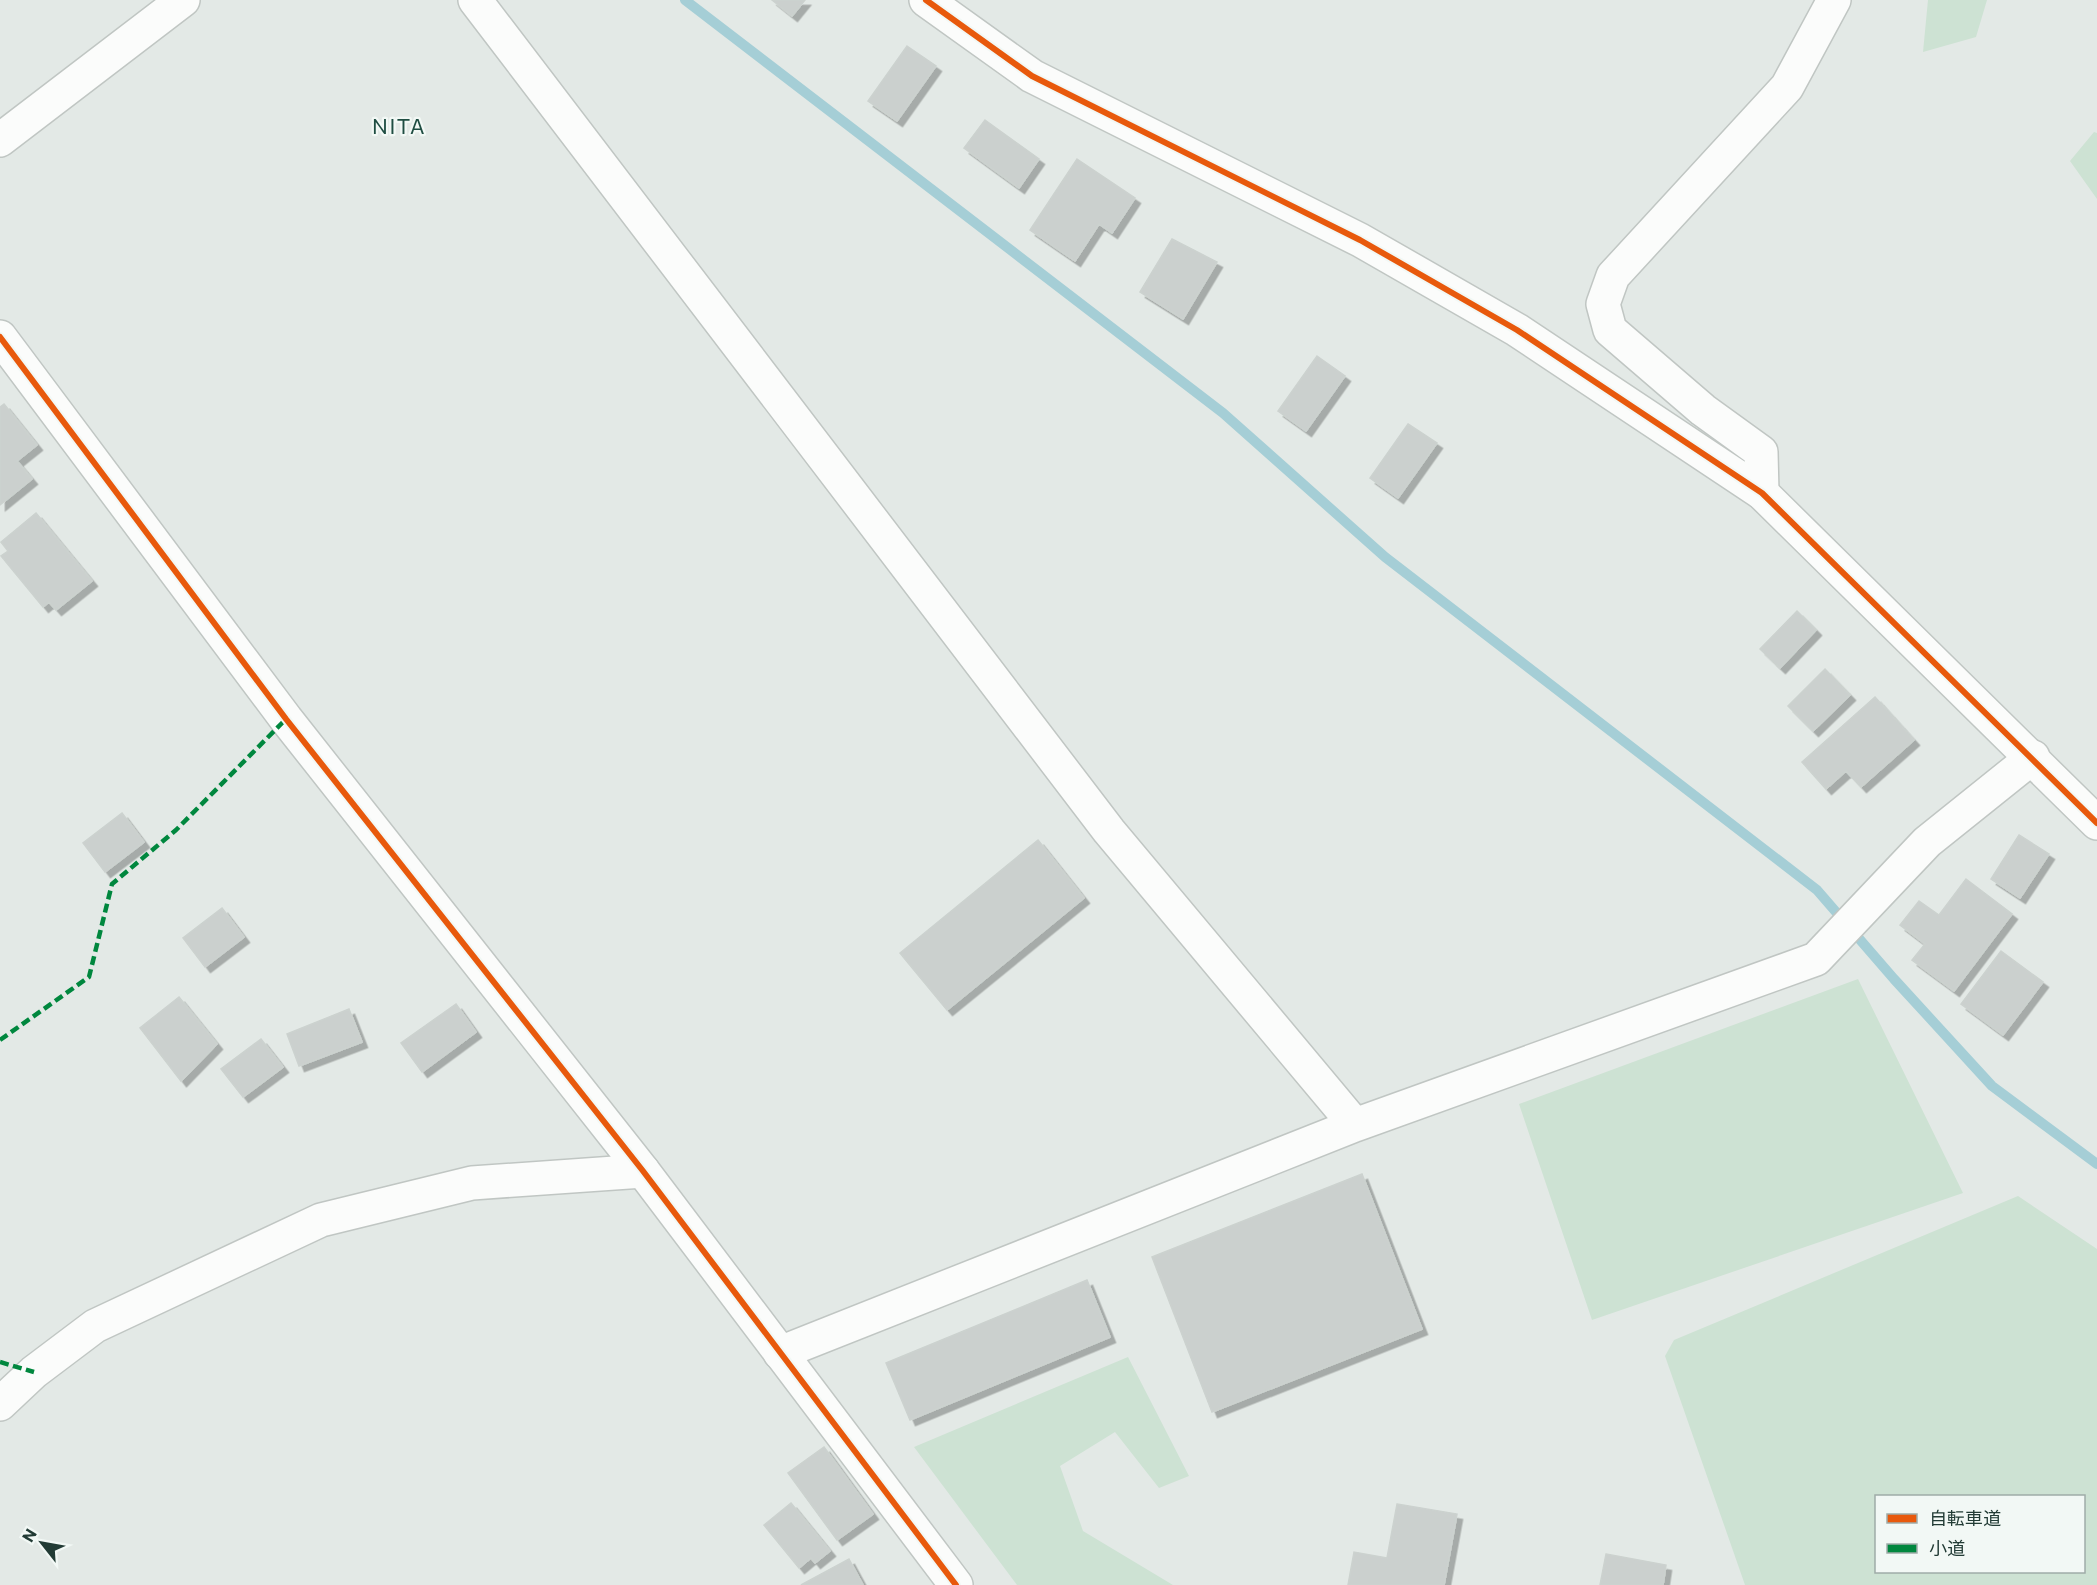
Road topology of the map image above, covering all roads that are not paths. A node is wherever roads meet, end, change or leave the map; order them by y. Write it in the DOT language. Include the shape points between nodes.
graph roads {
  1 [pos="183,0"];
  2 [pos="475,0"];
  3 [pos="926,0"];
  4 [pos="1834,0"];
  5 [pos="0,140"];
  6 [pos="0,337"];
  7 [pos="1762,493"];
  8 [pos="2032,758"];
  9 [pos="2097,823"];
  10 [pos="1354,1125"];
  11 [pos="643,1171"];
  12 [pos="780,1353"];
  13 [pos="0,1404"];
  14 [pos="956,1585"];
  1 -- 5 [label="street"];
  2 -- 10 [label="street" via="1109,831"];
  3 -- 7 [label="street" via="1032,76 1360,240 1517,330"];
  4 -- 7 [label="street" via="1787,87 1613,276 1603,304 1610,330 1703,410 1761,452"];
  6 -- 11 [label="street" via="286,719"];
  7 -- 8 [label="street"];
  8 -- 9 [label="street"];
  8 -- 10 [label="street" via="1927,842 1816,959"];
  10 -- 12 [label="street"];
  11 -- 12 [label="street"];
  11 -- 13 [label="street" via="472,1183 321,1220 95,1326 34,1372"];
  12 -- 14 [label="street"];
}
